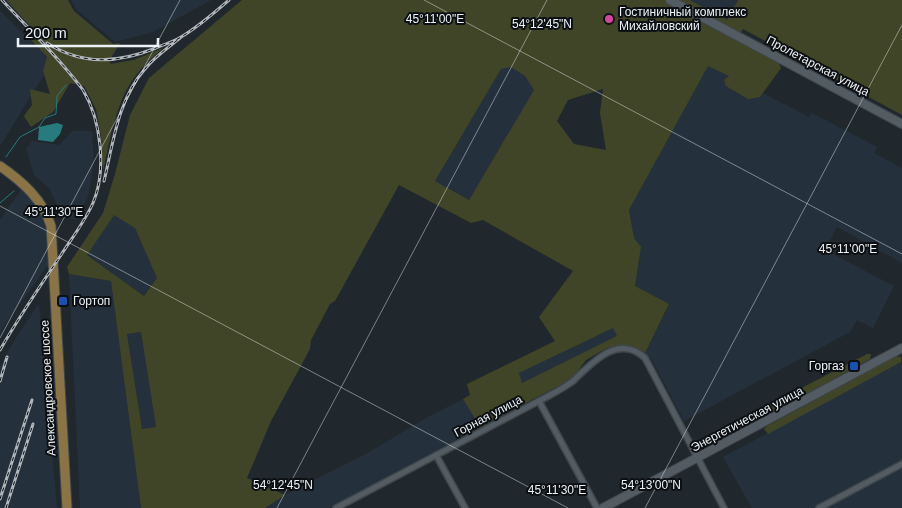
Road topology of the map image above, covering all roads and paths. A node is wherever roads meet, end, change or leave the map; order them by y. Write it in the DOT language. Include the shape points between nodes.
graph roads {
  1 [pos="670,0"];
  2 [pos="902,124"];
  3 [pos="0,166"];
  4 [pos="902,348"];
  5 [pos="539,401"];
  6 [pos="436,455"];
  7 [pos="698,458"];
  8 [pos="902,464"];
  9 [pos="67,508"];
  10 [pos="336,508"];
  11 [pos="465,508"];
  12 [pos="598,508"];
  13 [pos="603,508"];
  14 [pos="724,508"];
  15 [pos="819,508"];
  1 -- 2 [label="street, Пролетарская улица"];
  3 -- 9 [label="main road, Александровское шоссе" via="43,206 51,226"];
  4 -- 7 [label="street, Энергетическая улица"];
  5 -- 6 [label="street, Горная улица"];
  5 -- 7 [label="street, Горная улица" via="571,382 600,356 626,349 640,353"];
  5 -- 12 [label="street"];
  6 -- 10 [label="street, Горная улица"];
  6 -- 11 [label="street"];
  7 -- 13 [label="street, Энергетическая улица"];
  7 -- 14 [label="street"];
  8 -- 15 [label="street"];
}
